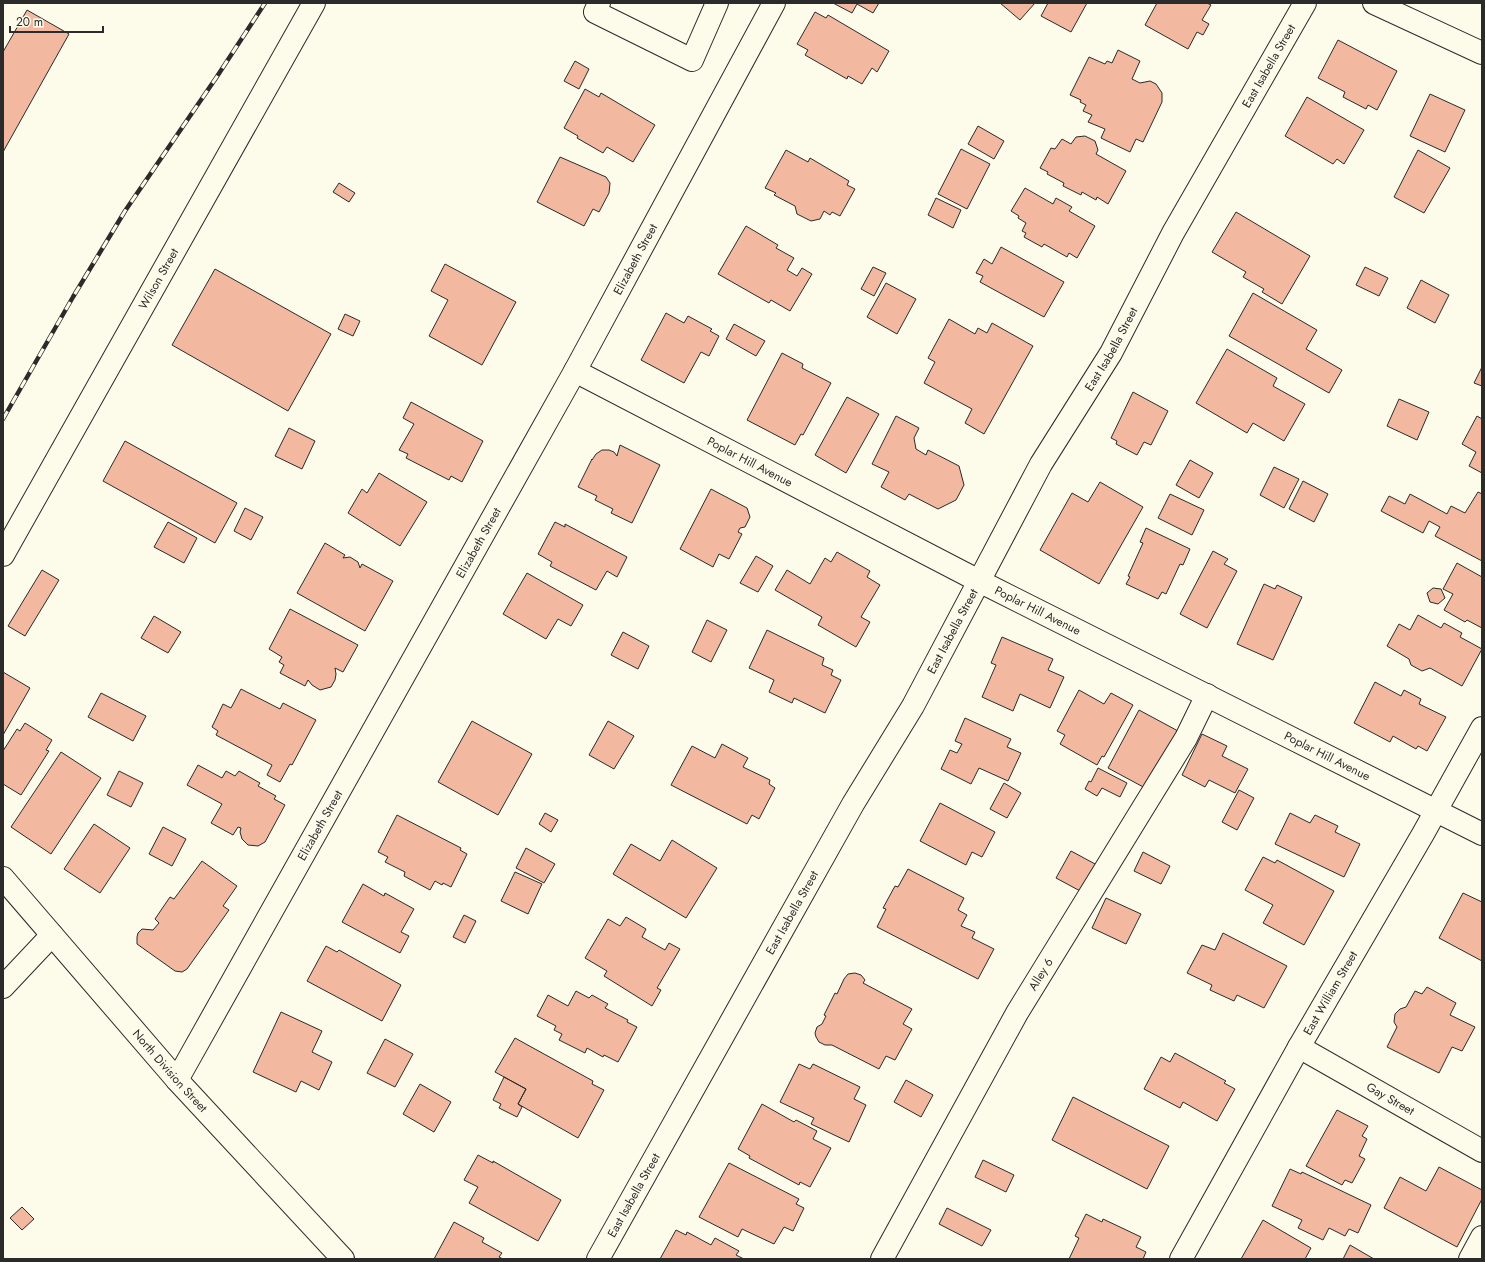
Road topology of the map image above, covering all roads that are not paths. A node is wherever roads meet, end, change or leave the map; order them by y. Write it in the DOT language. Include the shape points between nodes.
graph roads {
  1 [pos="314,3"];
  2 [pos="599,3"];
  3 [pos="717,3"];
  4 [pos="774,3"];
  5 [pos="1306,3"];
  6 [pos="1374,3"];
  7 [pos="1482,53"];
  8 [pos="575,371"];
  9 [pos="3,555"];
  10 [pos="979,581"];
  11 [pos="1207,695"];
  12 [pos="1482,728"];
  13 [pos="1436,812"];
  14 [pos="1482,834"];
  15 [pos="3,878"];
  16 [pos="52,935"];
  17 [pos="3,987"];
  18 [pos="1299,1047"];
  19 [pos="176,1080"];
  20 [pos="1482,1151"];
  21 [pos="1482,1237"];
  22 [pos="342,1259"];
  23 [pos="598,1259"];
  24 [pos="882,1259"];
  25 [pos="1181,1259"];
  26 [pos="1470,1259"];
  1 -- 9 [label="street, Wilson Street"];
  2 -- 3 [label="street" via="595,12 692,60"];
  4 -- 8 [label="street, Elizabeth Street"];
  5 -- 10 [label="street, East Isabella Street" via="1173,233 1111,354 1041,464"];
  6 -- 7 [label="street"];
  8 -- 10 [label="street, Poplar Hill Avenue"];
  8 -- 19 [label="street, Elizabeth Street"];
  10 -- 11 [label="street, Poplar Hill Avenue"];
  10 -- 23 [label="street, East Isabella Street" via="913,706 853,804"];
  11 -- 13 [label="street, Poplar Hill Avenue"];
  11 -- 24 [label="street, Alley 6" via="1186,738 1018,1013"];
  12 -- 13 [label="street, East William Street"];
  13 -- 14 [label="street, Poplar Hill Avenue"];
  13 -- 18 [label="street, East William Street"];
  15 -- 16 [label="street, North Division Street"];
  16 -- 17 [label="street"];
  16 -- 19 [label="street, North Division Street"];
  18 -- 20 [label="street, Gay Street"];
  18 -- 25 [label="street, East William Street"];
  19 -- 22 [label="street, North Division Street"];
  21 -- 26 [label="street"];
}
